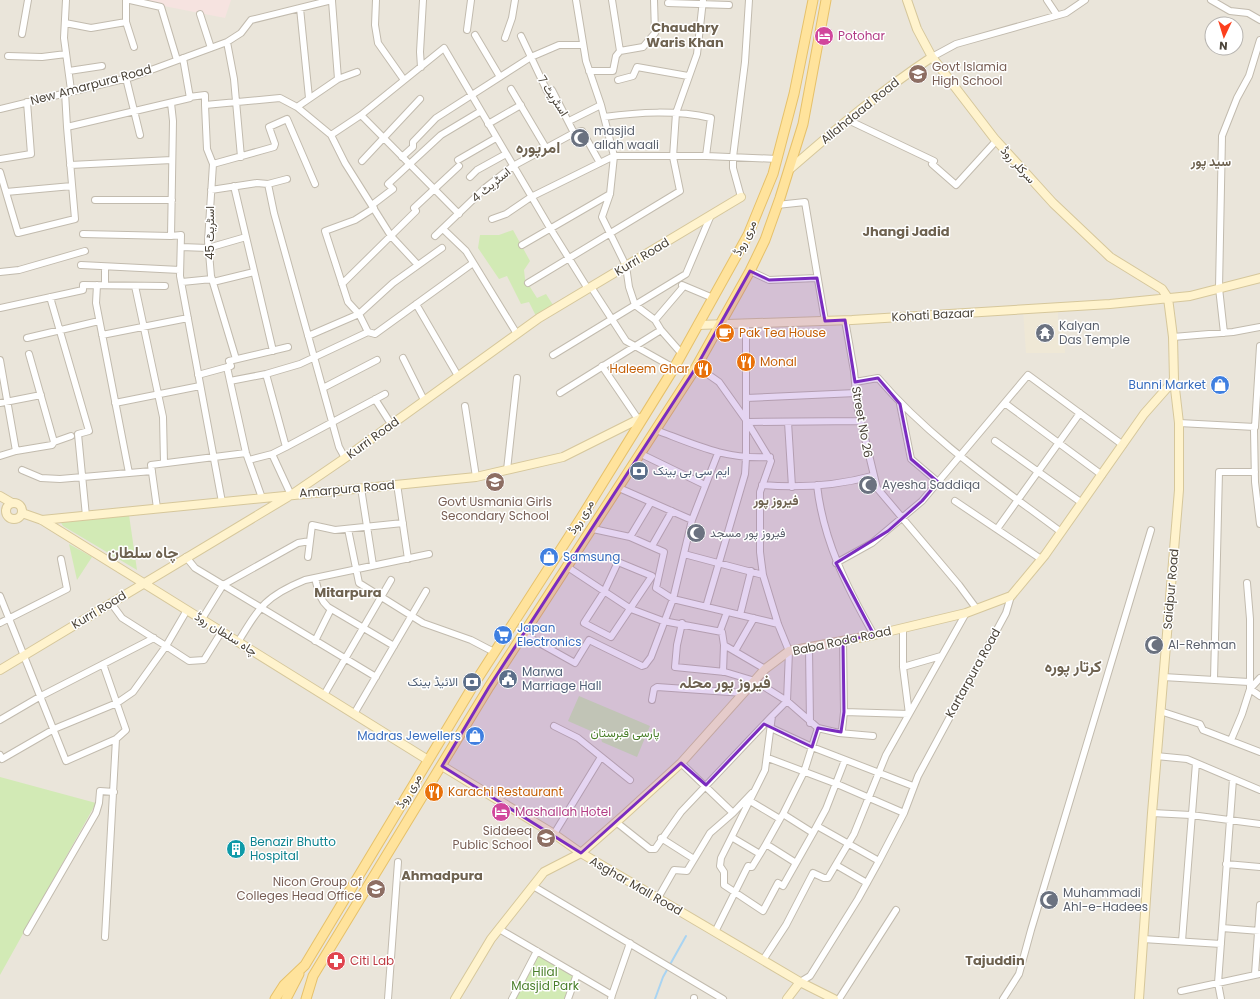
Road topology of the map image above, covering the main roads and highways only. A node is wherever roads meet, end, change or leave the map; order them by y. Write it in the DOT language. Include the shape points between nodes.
graph roads {
  1 [pos="813,0"];
  2 [pos="826,0"];
  3 [pos="305,964"];
  4 [pos="313,976"];
  5 [pos="275,999"];
  6 [pos="286,999"];
  7 [pos="299,999"];
  8 [pos="306,999"];
  1 -- 3 [label="main road, مری روڈ" via="794,94 773,174 748,235 674,368 494,652"];
  2 -- 4 [label="main road, مری روڈ" via="803,124 765,240 750,271 696,366 593,529 566,566 525,635 489,687"];
  3 -- 5 [label="main road, مری روڈ" via="284,985"];
  3 -- 6 [label="main road"];
  4 -- 7 [label="main road"];
  4 -- 8 [label="main road, مری روڈ"];
}
